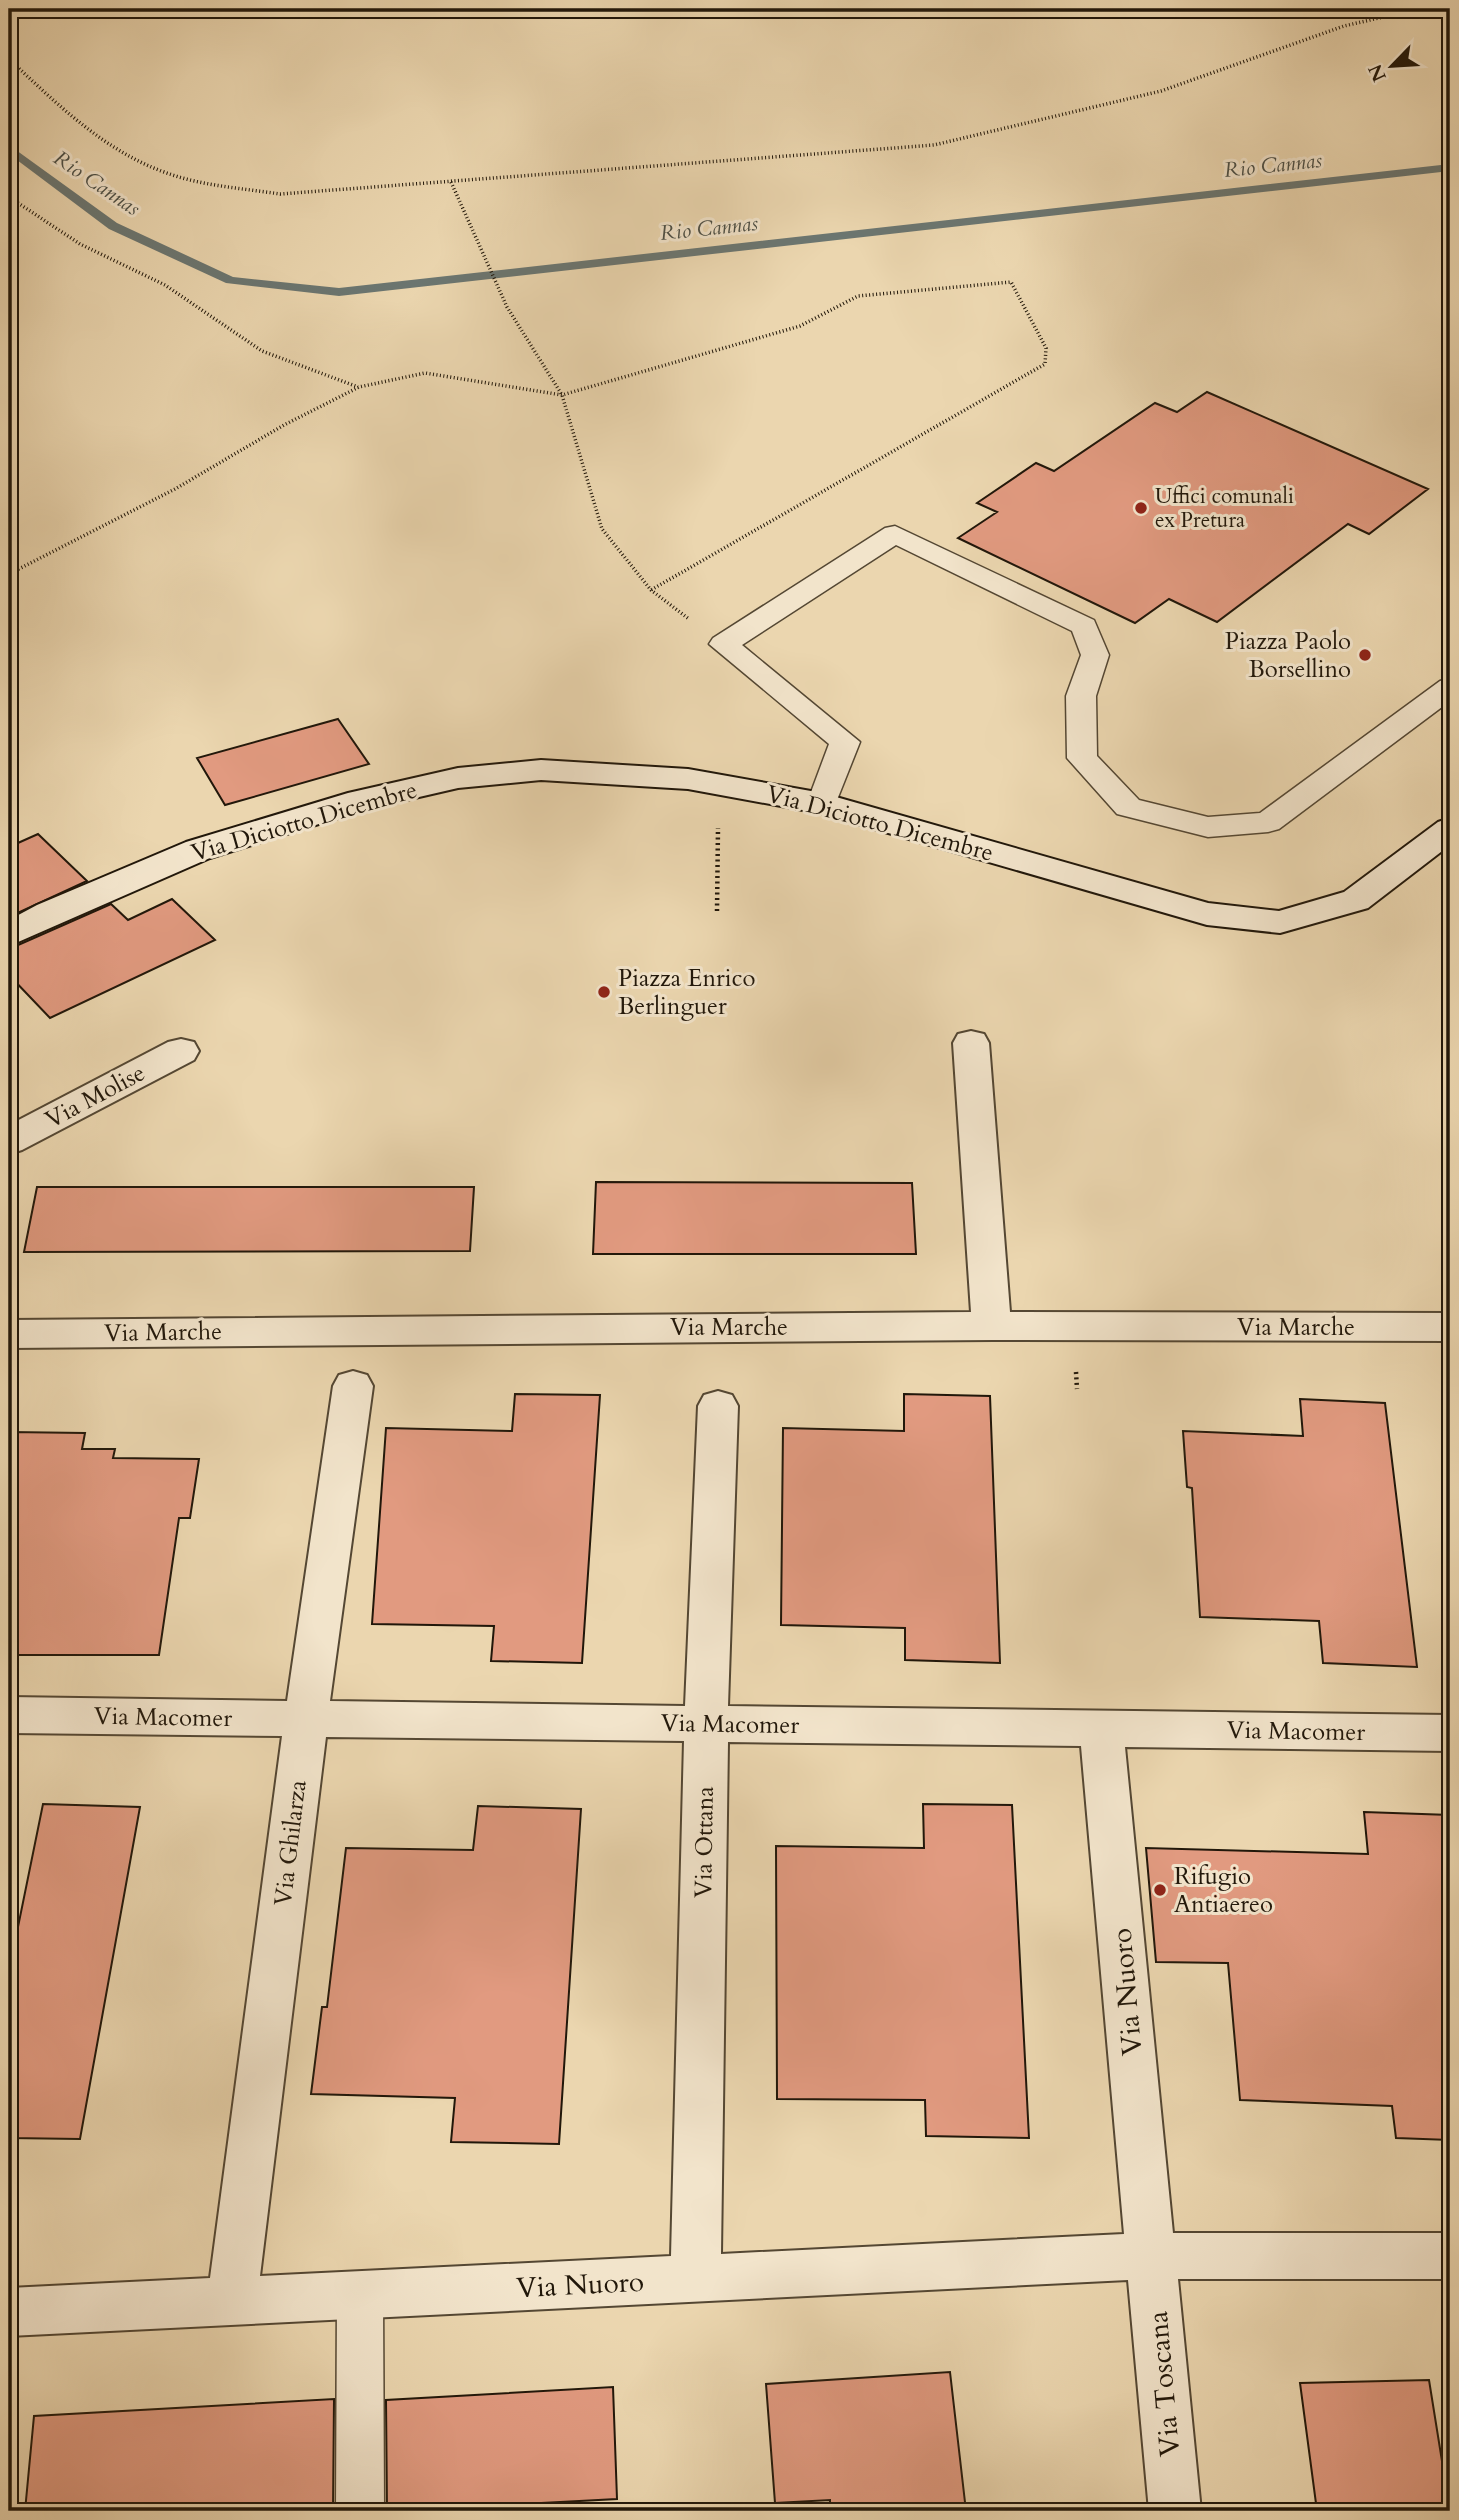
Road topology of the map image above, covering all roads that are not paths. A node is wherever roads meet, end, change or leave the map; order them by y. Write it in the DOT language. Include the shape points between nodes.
graph roads {
  1 [pos="1450,687"];
  2 [pos="822,803"];
  3 [pos="1450,829"];
  4 [pos="9,935"];
  5 [pos="971,1043"];
  6 [pos="181,1051"];
  7 [pos="9,1141"];
  8 [pos="992,1326"];
  9 [pos="1450,1327"];
  10 [pos="9,1334"];
  11 [pos="353,1386"];
  12 [pos="718,1406"];
  13 [pos="9,1715"];
  14 [pos="306,1718"];
  15 [pos="706,1723"];
  16 [pos="1101,1728"];
  17 [pos="1450,1733"];
  18 [pos="1152,2256"];
  19 [pos="1450,2256"];
  20 [pos="696,2278"];
  21 [pos="360,2294"];
  22 [pos="232,2300"];
  23 [pos="9,2312"];
  24 [pos="360,2511"];
  25 [pos="1175,2511"];
  1 -- 2 [label="lane" via="1268,822 1208,827 1128,807 1082,758 1082,696 1095,655 1084,626 895,534 723,644 845,742"];
  2 -- 3 [label="street, Via Diciotto Dicembre" via="1207,914 1280,922 1356,900"];
  2 -- 4 [label="street, Via Diciotto Dicembre" via="688,779 541,770 458,778 360,800 198,850 49,913"];
  5 -- 8 [label="street"];
  6 -- 7 [label="street, Via Molise"];
  8 -- 9 [label="street, Via Marche"];
  8 -- 10 [label="street, Via Marche"];
  11 -- 14 [label="street, Via Ghilarza"];
  12 -- 15 [label="street, Via Ottana"];
  13 -- 14 [label="street, Via Macomer"];
  14 -- 15 [label="street, Via Macomer"];
  14 -- 22 [label="street, Via Ghilarza"];
  15 -- 16 [label="street, Via Macomer"];
  15 -- 20 [label="street, Via Ottana"];
  16 -- 17 [label="street, Via Macomer"];
  16 -- 18 [label="street, Via Nuoro"];
  18 -- 19 [label="street, Via Nuoro"];
  18 -- 20 [label="street, Via Nuoro"];
  18 -- 25 [label="street, Via Toscana"];
  20 -- 21 [label="street, Via Nuoro"];
  21 -- 22 [label="street, Via Nuoro"];
  21 -- 24 [label="lane"];
  22 -- 23 [label="street, Via Nuoro"];
}
